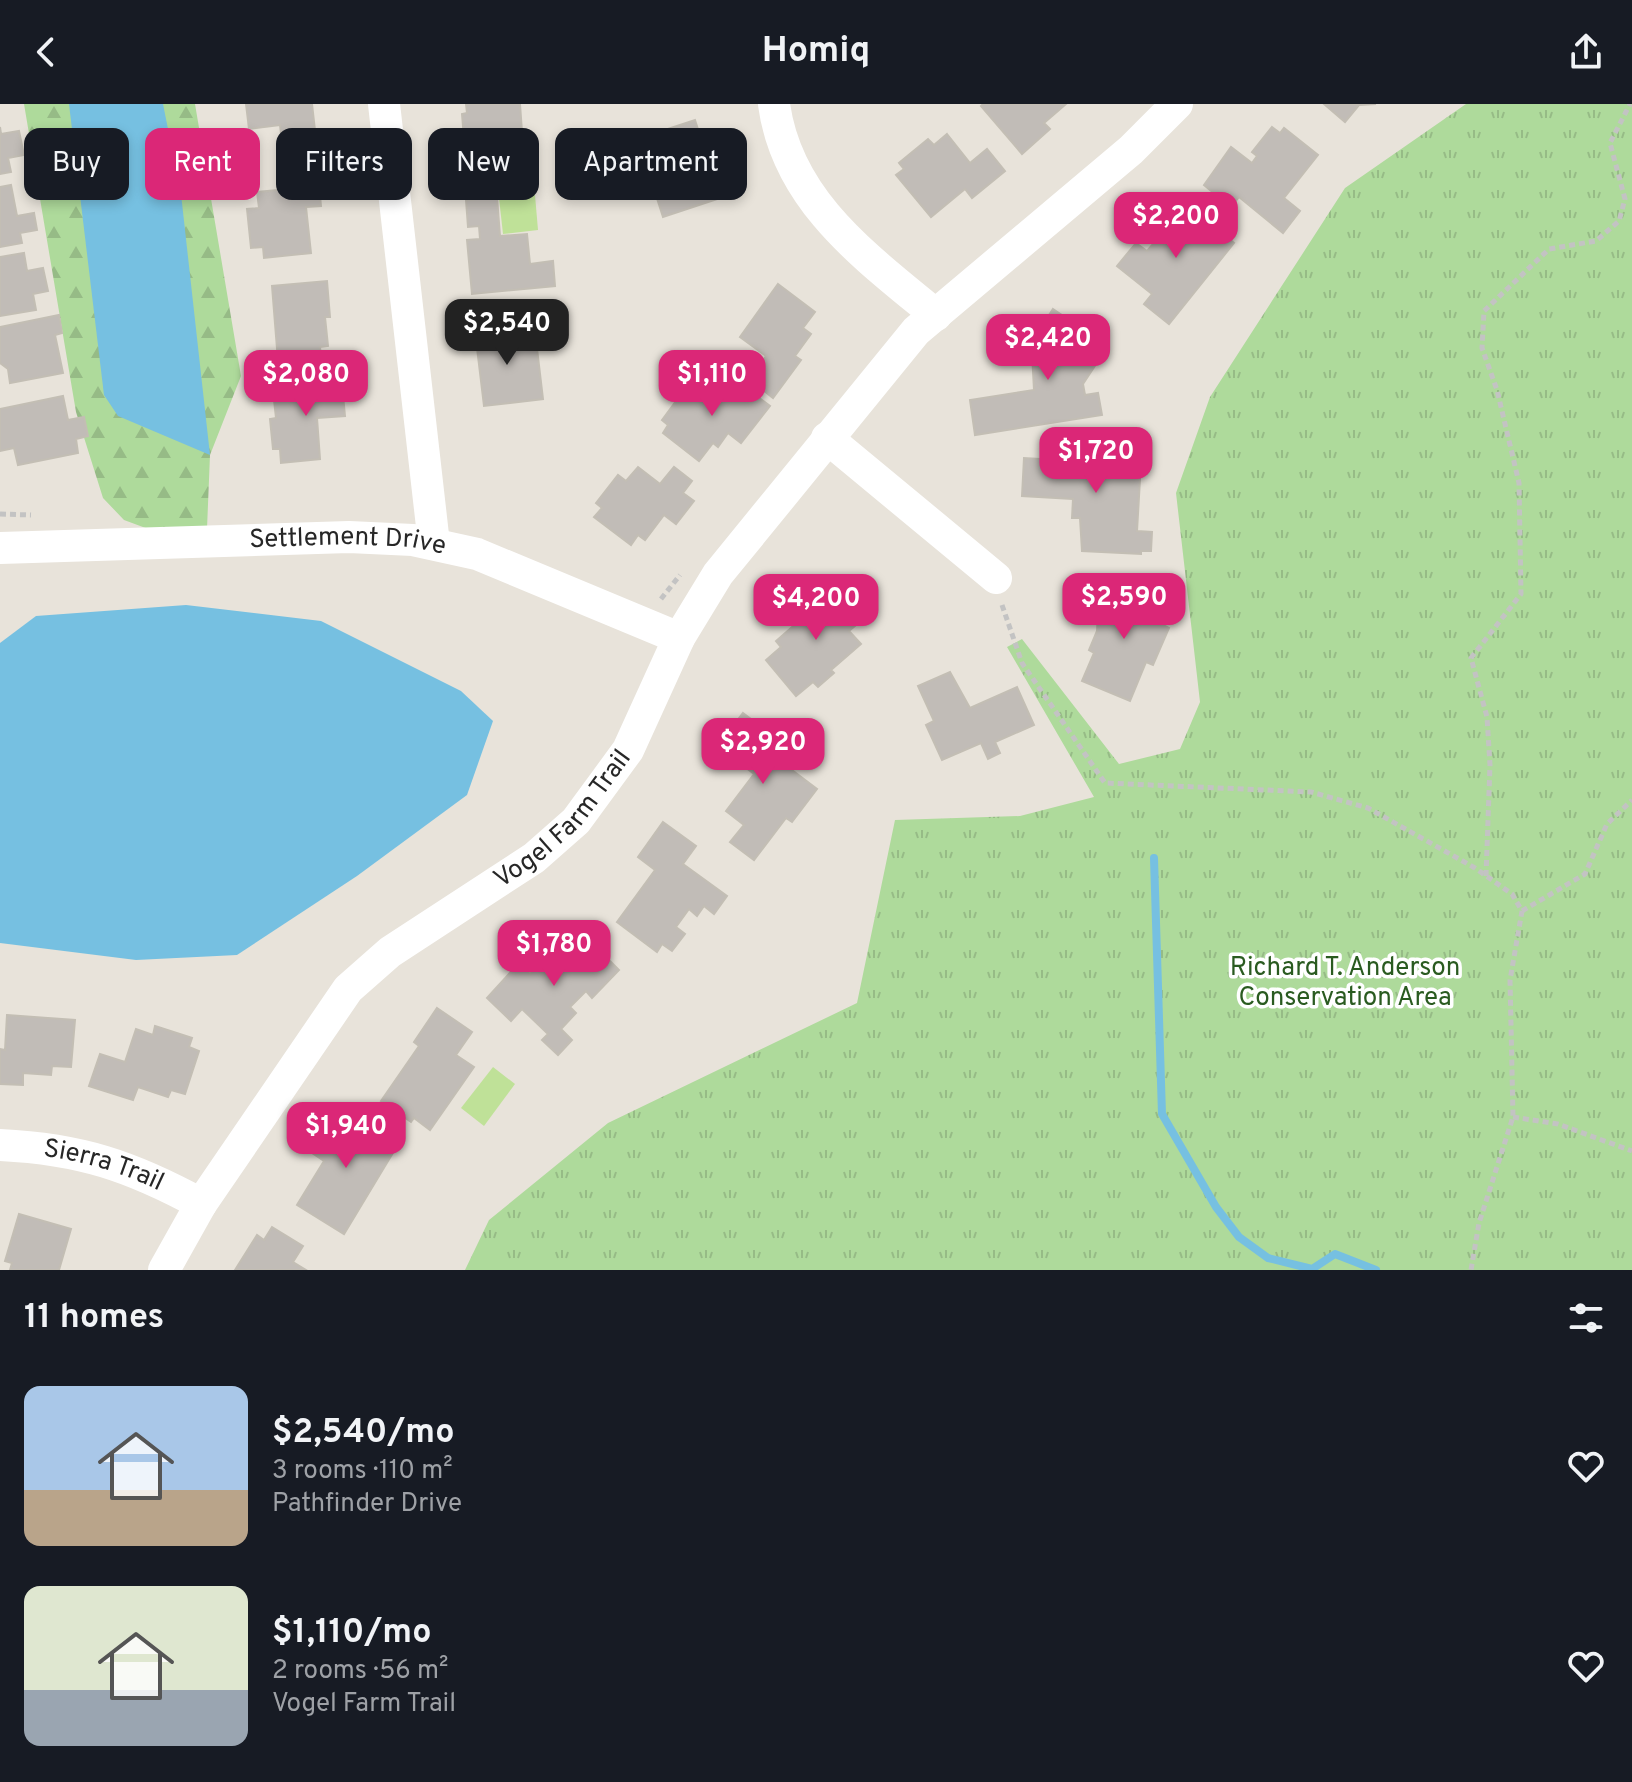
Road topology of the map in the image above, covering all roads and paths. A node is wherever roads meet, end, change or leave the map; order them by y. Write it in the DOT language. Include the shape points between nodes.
graph roads {
  1 [pos="384,104"];
  2 [pos="774,104"];
  3 [pos="1177,104"];
  4 [pos="1630,104"];
  5 [pos="936,315"];
  6 [pos="827,438"];
  7 [pos="0,514"];
  8 [pos="45,515"];
  9 [pos="434,544"];
  10 [pos="0,548"];
  11 [pos="682,573"];
  12 [pos="996,578"];
  13 [pos="654,604"];
  14 [pos="679,638"];
  15 [pos="1632,800"];
  16 [pos="1487,877"];
  17 [pos="1522,911"];
  18 [pos="1513,1117"];
  19 [pos="0,1145"];
  20 [pos="1632,1151"];
  21 [pos="201,1204"];
  22 [pos="164,1270"];
  23 [pos="1471,1270"];
  1 -- 9 [label="street"];
  2 -- 5 [label="street" via="794,170 823,215"];
  3 -- 5 [label="street, Vogel Farm Trail"];
  4 -- 16 [label="path" via="1610,143 1625,199 1619,221 1596,241 1549,249 1484,311 1482,348 1519,483 1521,594 1471,658 1487,717"];
  5 -- 6 [label="street, Vogel Farm Trail" via="916,331"];
  6 -- 12 [label="street"];
  6 -- 14 [label="street, Vogel Farm Trail" via="718,574"];
  7 -- 8 [label="path"];
  9 -- 10 [label="street, Settlement Drive" via="349,537"];
  9 -- 14 [label="street, Settlement Drive" via="538,577"];
  11 -- 13 [label="path"];
  12 -- 16 [label="path" via="1022,663 1105,783 1311,792 1368,808"];
  14 -- 21 [label="street, Vogel Farm Trail" via="628,750 576,821 534,858 390,952 348,989"];
  15 -- 17 [label="path" via="1607,824 1585,874"];
  16 -- 17 [label="path" via="1512,894"];
  17 -- 18 [label="path" via="1510,980"];
  18 -- 20 [label="path" via="1558,1124"];
  18 -- 23 [label="path" via="1479,1223"];
  19 -- 21 [label="street, Sierra Trail" via="108,1160"];
  21 -- 22 [label="street, Vogel Farm Trail"];
}
